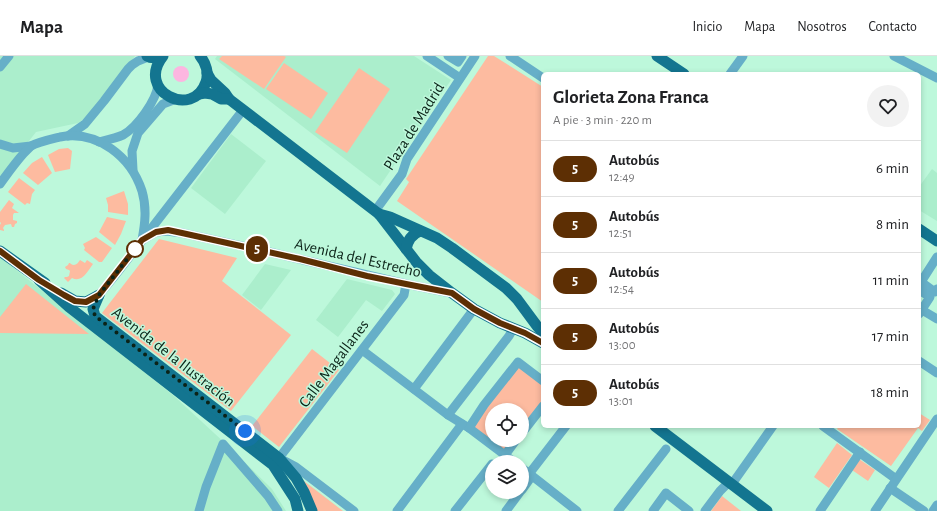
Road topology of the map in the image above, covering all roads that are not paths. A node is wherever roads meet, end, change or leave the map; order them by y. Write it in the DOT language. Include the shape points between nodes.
graph roads {
  1 [pos="8,56"];
  2 [pos="148,56"];
  3 [pos="163,56"];
  4 [pos="426,56"];
  5 [pos="448,56"];
  6 [pos="462,56"];
  7 [pos="475,56"];
  8 [pos="510,56"];
  9 [pos="657,56"];
  10 [pos="743,56"];
  11 [pos="894,56"];
  12 [pos="204,62"];
  13 [pos="0,67"];
  14 [pos="681,72"];
  15 [pos="731,72"];
  16 [pos="541,77"];
  17 [pos="460,78"];
  18 [pos="937,78"];
  19 [pos="158,85"];
  20 [pos="199,94"];
  21 [pos="176,99"];
  22 [pos="229,99"];
  23 [pos="243,110"];
  24 [pos="68,136"];
  25 [pos="99,142"];
  26 [pos="0,144"];
  27 [pos="31,146"];
  28 [pos="133,170"];
  29 [pos="0,184"];
  30 [pos="145,205"];
  31 [pos="165,211"];
  32 [pos="377,212"];
  33 [pos="921,230"];
  34 [pos="420,231"];
  35 [pos="142,240"];
  36 [pos="937,240"];
  37 [pos="406,249"];
  38 [pos="0,251"];
  39 [pos="937,257"];
  40 [pos="39,280"];
  41 [pos="406,284"];
  42 [pos="937,289"];
  43 [pos="921,291"];
  44 [pos="452,293"];
  45 [pos="99,295"];
  46 [pos="474,309"];
  47 [pos="526,310"];
  48 [pos="921,310"];
  49 [pos="921,312"];
  50 [pos="937,320"];
  51 [pos="513,329"];
  52 [pos="541,331"];
  53 [pos="541,342"];
  54 [pos="362,350"];
  55 [pos="921,362"];
  56 [pos="937,373"];
  57 [pos="541,380"];
  58 [pos="414,389"];
  59 [pos="541,409"];
  60 [pos="448,415"];
  61 [pos="937,419"];
  62 [pos="529,424"];
  63 [pos="466,426"];
  64 [pos="564,428"];
  65 [pos="658,428"];
  66 [pos="771,428"];
  67 [pos="827,428"];
  68 [pos="510,447"];
  69 [pos="666,449"];
  70 [pos="860,452"];
  71 [pos="503,454"];
  72 [pos="279,458"];
  73 [pos="292,467"];
  74 [pos="529,472"];
  75 [pos="485,473"];
  76 [pos="529,474"];
  77 [pos="282,479"];
  78 [pos="896,479"];
  79 [pos="730,483"];
  80 [pos="890,488"];
  81 [pos="515,499"];
  82 [pos="295,500"];
  83 [pos="937,505"];
  84 [pos="762,509"];
  85 [pos="199,511"];
  86 [pos="278,511"];
  87 [pos="298,511"];
  88 [pos="303,511"];
  89 [pos="312,511"];
  90 [pos="354,511"];
  91 [pos="397,511"];
  92 [pos="455,511"];
  93 [pos="506,511"];
  94 [pos="577,511"];
  95 [pos="618,511"];
  96 [pos="652,511"];
  97 [pos="689,511"];
  98 [pos="705,511"];
  99 [pos="820,511"];
  100 [pos="875,511"];
  101 [pos="924,511"];
  102 [pos="933,511"];
  1 -- 13 [label="street"];
  2 -- 3 [label="main road"];
  2 -- 24 [label="street" via="132,64 85,124"];
  3 -- 19 [label="main road" via="157,65"];
  4 -- 17 [label="street"];
  5 -- 6 [label="street" via="458,62"];
  7 -- 17 [label="street, Plaza de Madrid"];
  8 -- 16 [label="street"];
  9 -- 14 [label="main road"];
  10 -- 15 [label="street"];
  11 -- 18 [label="street"];
  12 -- 20 [label="main road" via="205,84"];
  12 -- 22 [label="main road" via="211,80"];
  17 -- 32 [label="street, Plaza de Madrid" via="407,159 402,174"];
  19 -- 21 [label="main road" via="167,96"];
  19 -- 25 [label="street" via="148,109 132,128 123,135"];
  20 -- 21 [label="main road" via="189,99"];
  20 -- 22 [label="main road" via="212,94"];
  21 -- 28 [label="street" via="163,104 138,133 132,152"];
  22 -- 23 [label="main road"];
  23 -- 31 [label="street"];
  23 -- 32 [label="main road"];
  24 -- 25 [label="street" via="81,136"];
  24 -- 27 [label="street" via="49,139"];
  25 -- 28 [label="street" via="120,156"];
  26 -- 27 [label="street" via="13,148"];
  27 -- 29 [label="street" via="14,163"];
  28 -- 30 [label="street"];
  30 -- 31 [label="street" via="151,214 157,215"];
  30 -- 35 [label="street" via="146,221"];
  31 -- 35 [label="street"];
  32 -- 34 [label="main road"];
  32 -- 37 [label="main road"];
  33 -- 36 [label="main road"];
  34 -- 37 [label="main road" via="410,238"];
  34 -- 47 [label="main road" via="437,238 506,288"];
  35 -- 41 [label="street, Avenida del Estrecho" via="156,232 168,230"];
  35 -- 45 [label="street"];
  37 -- 44 [label="main road" via="429,275"];
  38 -- 40 [label="main road"];
  39 -- 42 [label="street" via="921,282 935,292"];
  40 -- 45 [label="main road" via="75,301 86,302"];
  40 -- 77 [label="main road, Avenida de la Ilustración" via="69,307 273,465"];
  41 -- 44 [label="street, Avenida del Estrecho"];
  41 -- 54 [label="street, Calle Magallanes" via="404,295"];
  43 -- 48 [label="street" via="930,297"];
  44 -- 46 [label="main road"];
  45 -- 72 [label="main road, Avenida de la Ilustración" via="93,309 95,316"];
  46 -- 51 [label="main road"];
  46 -- 58 [label="street"];
  47 -- 51 [label="main road" via="522,320"];
  47 -- 52 [label="main road"];
  49 -- 50 [label="street"];
  51 -- 53 [label="main road"];
  51 -- 60 [label="street"];
  54 -- 58 [label="street"];
  54 -- 72 [label="street, Calle Magallanes"];
  55 -- 56 [label="street"];
  57 -- 63 [label="street" via="518,362"];
  58 -- 60 [label="street"];
  59 -- 62 [label="street"];
  60 -- 63 [label="street"];
  61 -- 78 [label="street"];
  63 -- 71 [label="street"];
  63 -- 91 [label="street"];
  64 -- 74 [label="street"];
  65 -- 79 [label="main road"];
  66 -- 79 [label="street"];
  67 -- 70 [label="street"];
  68 -- 71 [label="street"];
  69 -- 95 [label="street"];
  70 -- 78 [label="street"];
  70 -- 99 [label="street"];
  72 -- 73 [label="main road, Avenida de la Ilustración"];
  73 -- 77 [label="street" via="283,470"];
  73 -- 89 [label="main road, Avenida de la Ilustración"];
  73 -- 90 [label="street"];
  75 -- 92 [label="street"];
  76 -- 94 [label="street"];
  77 -- 82 [label="main road, Avenida de la Ilustración"];
  78 -- 80 [label="street"];
  79 -- 84 [label="main road"];
  79 -- 98 [label="street" via="720,491"];
  80 -- 100 [label="street"];
  80 -- 101 [label="street"];
  81 -- 93 [label="street"];
  82 -- 87 [label="main road, Avenida de la Ilustración"];
  82 -- 88 [label="street"];
  83 -- 102 [label="street"];
  85 -- 86 [label="street" via="222,444"];
  96 -- 97 [label="street" via="666,493"];
}
